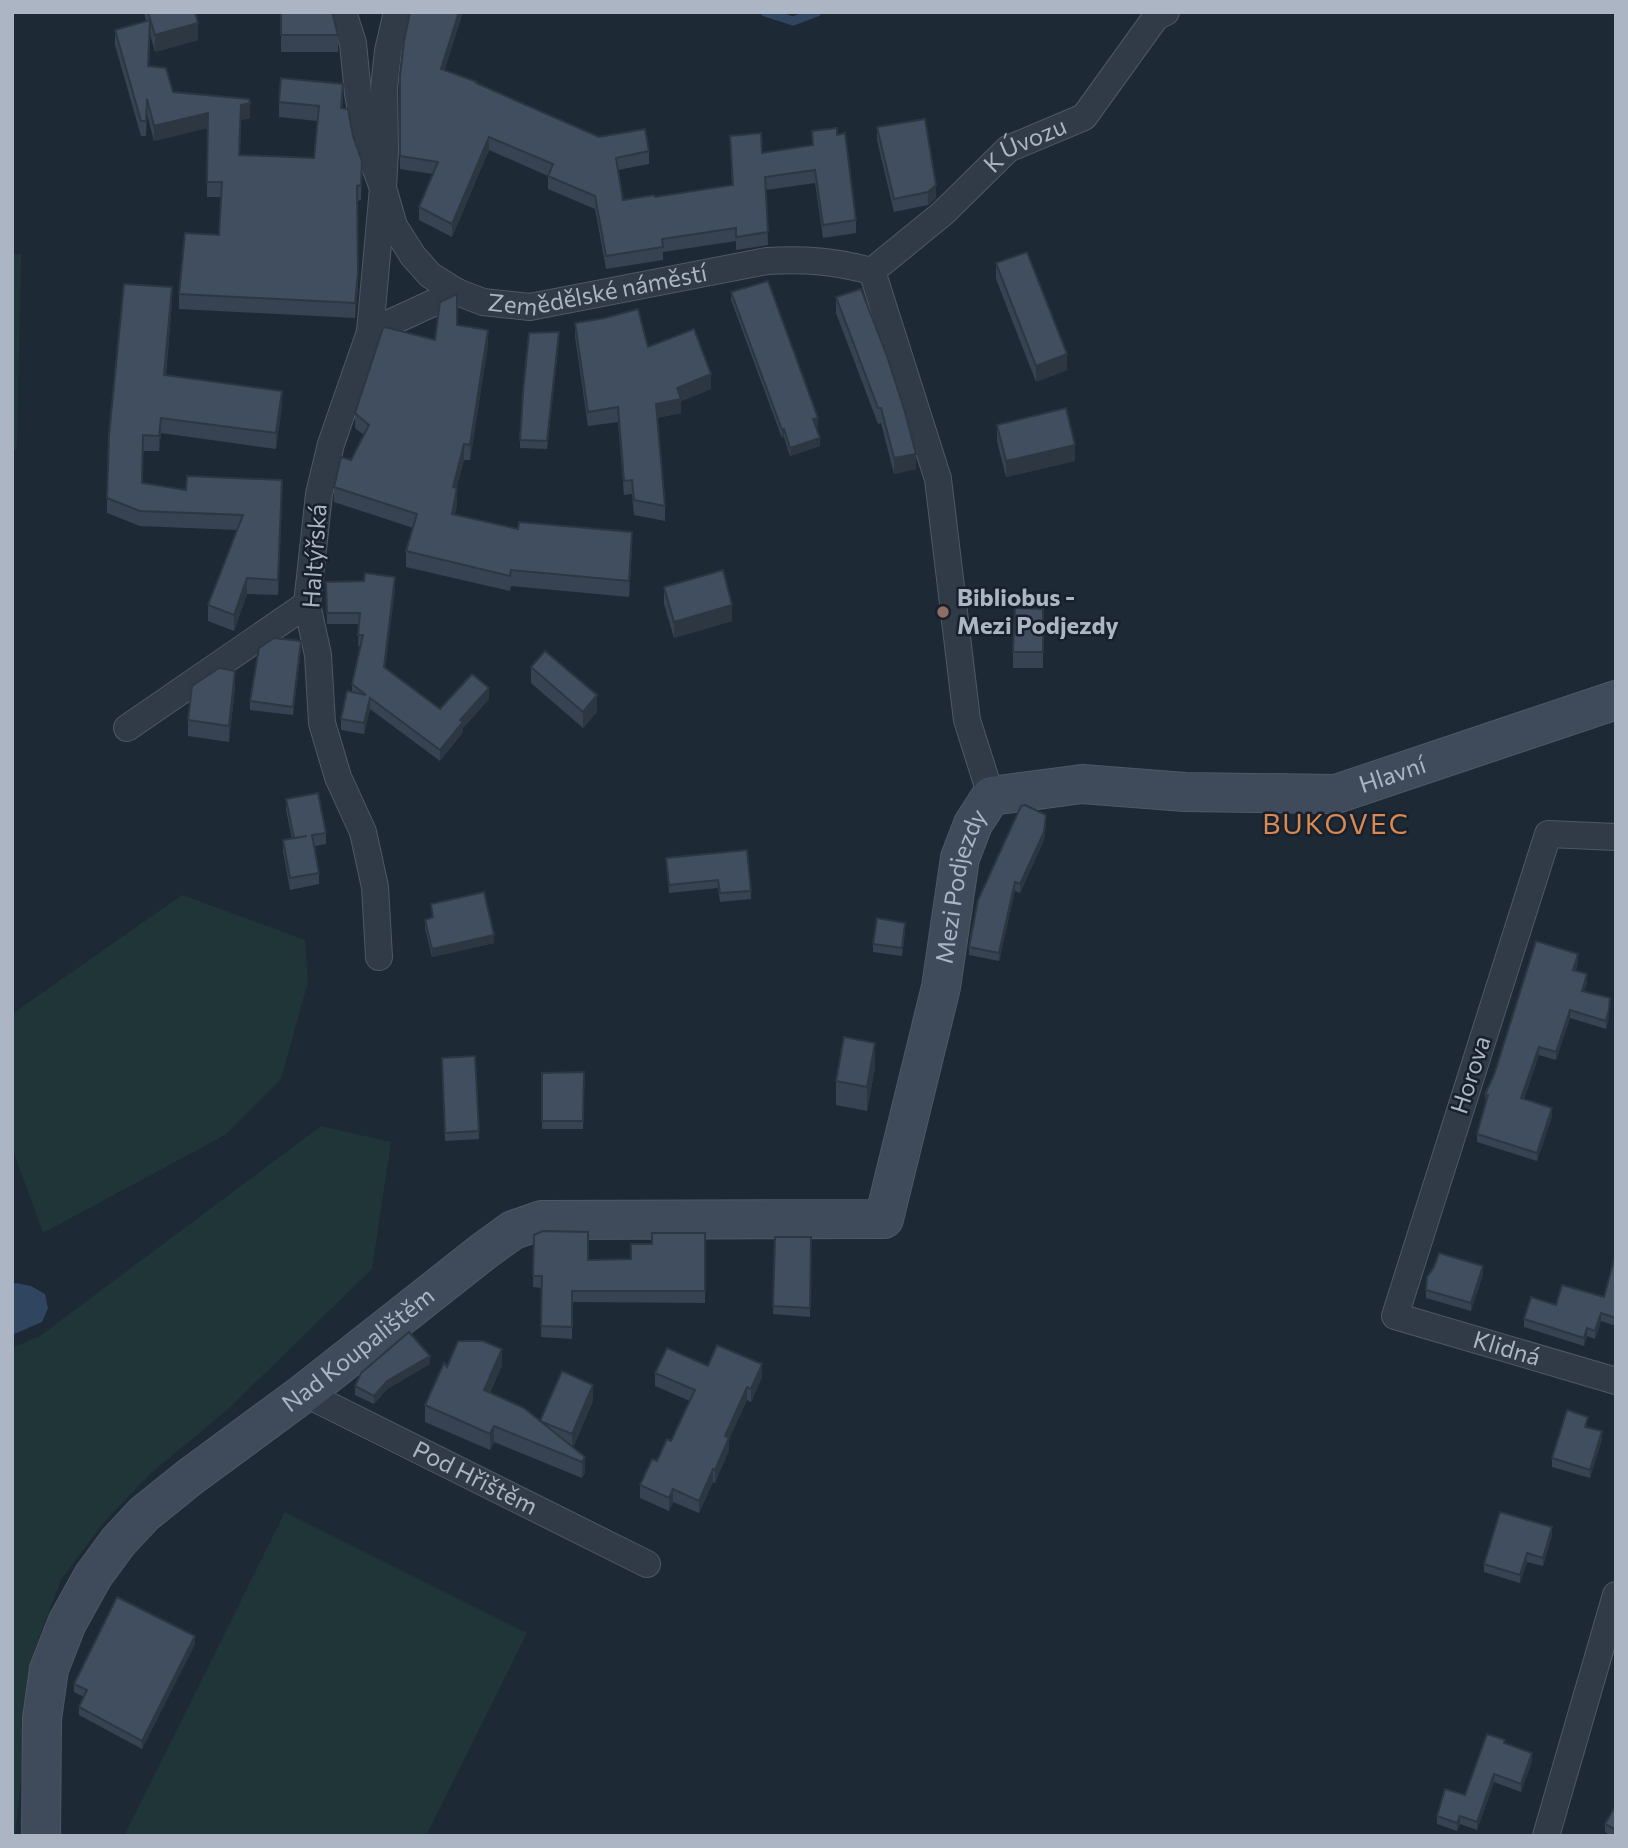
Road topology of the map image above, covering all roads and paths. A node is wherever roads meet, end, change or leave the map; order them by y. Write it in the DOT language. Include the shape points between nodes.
graph roads {
  1 [pos="344,12"];
  2 [pos="397,12"];
  3 [pos="1166,12"];
  4 [pos="383,188"];
  5 [pos="872,271"];
  6 [pos="457,292"];
  7 [pos="370,332"];
  8 [pos="307,604"];
  9 [pos="1616,700"];
  10 [pos="127,728"];
  11 [pos="991,796"];
  12 [pos="1616,837"];
  13 [pos="379,957"];
  14 [pos="884,1219"];
  15 [pos="1395,1316"];
  16 [pos="1616,1381"];
  17 [pos="304,1393"];
  18 [pos="647,1564"];
  19 [pos="1616,1595"];
  20 [pos="41,1836"];
  21 [pos="1546,1836"];
  1 -- 4 [label="street" via="368,148"];
  2 -- 4 [label="street, Haltýřská" via="384,88"];
  3 -- 5 [label="street, K Úvozu" via="1156,17 1084,117 1008,149 943,213"];
  4 -- 6 [label="street, Zemědělské náměstí" via="394,226 413,256 430,275"];
  4 -- 7 [label="street, Haltýřská"];
  5 -- 6 [label="street, Zemědělské náměstí" via="838,262 767,261 530,307 483,302"];
  5 -- 11 [label="street, Mezi Podjezdy" via="938,479 967,720"];
  6 -- 7 [label="street"];
  7 -- 8 [label="street, Haltýřská" via="331,444 319,494"];
  8 -- 10 [label="street"];
  8 -- 13 [label="street, Haltýřská" via="318,655 322,723 338,777 363,832 376,887"];
  9 -- 11 [label="street, Hlavní" via="1336,794 1185,792 1082,784"];
  11 -- 14 [label="street, Mezi Podjezdy" via="973,824 960,858 940,987"];
  12 -- 15 [label="street, Horova" via="1548,834"];
  14 -- 17 [label="street, Nad Koupalištěm" via="542,1220 513,1230 484,1251"];
  15 -- 16 [label="street, Klidná"];
  17 -- 18 [label="street, Pod Hřištěm"];
  17 -- 20 [label="street, Nad Koupalištěm" via="144,1514 93,1576 67,1623 50,1669 42,1719"];
  19 -- 21 [label="street"];
}
